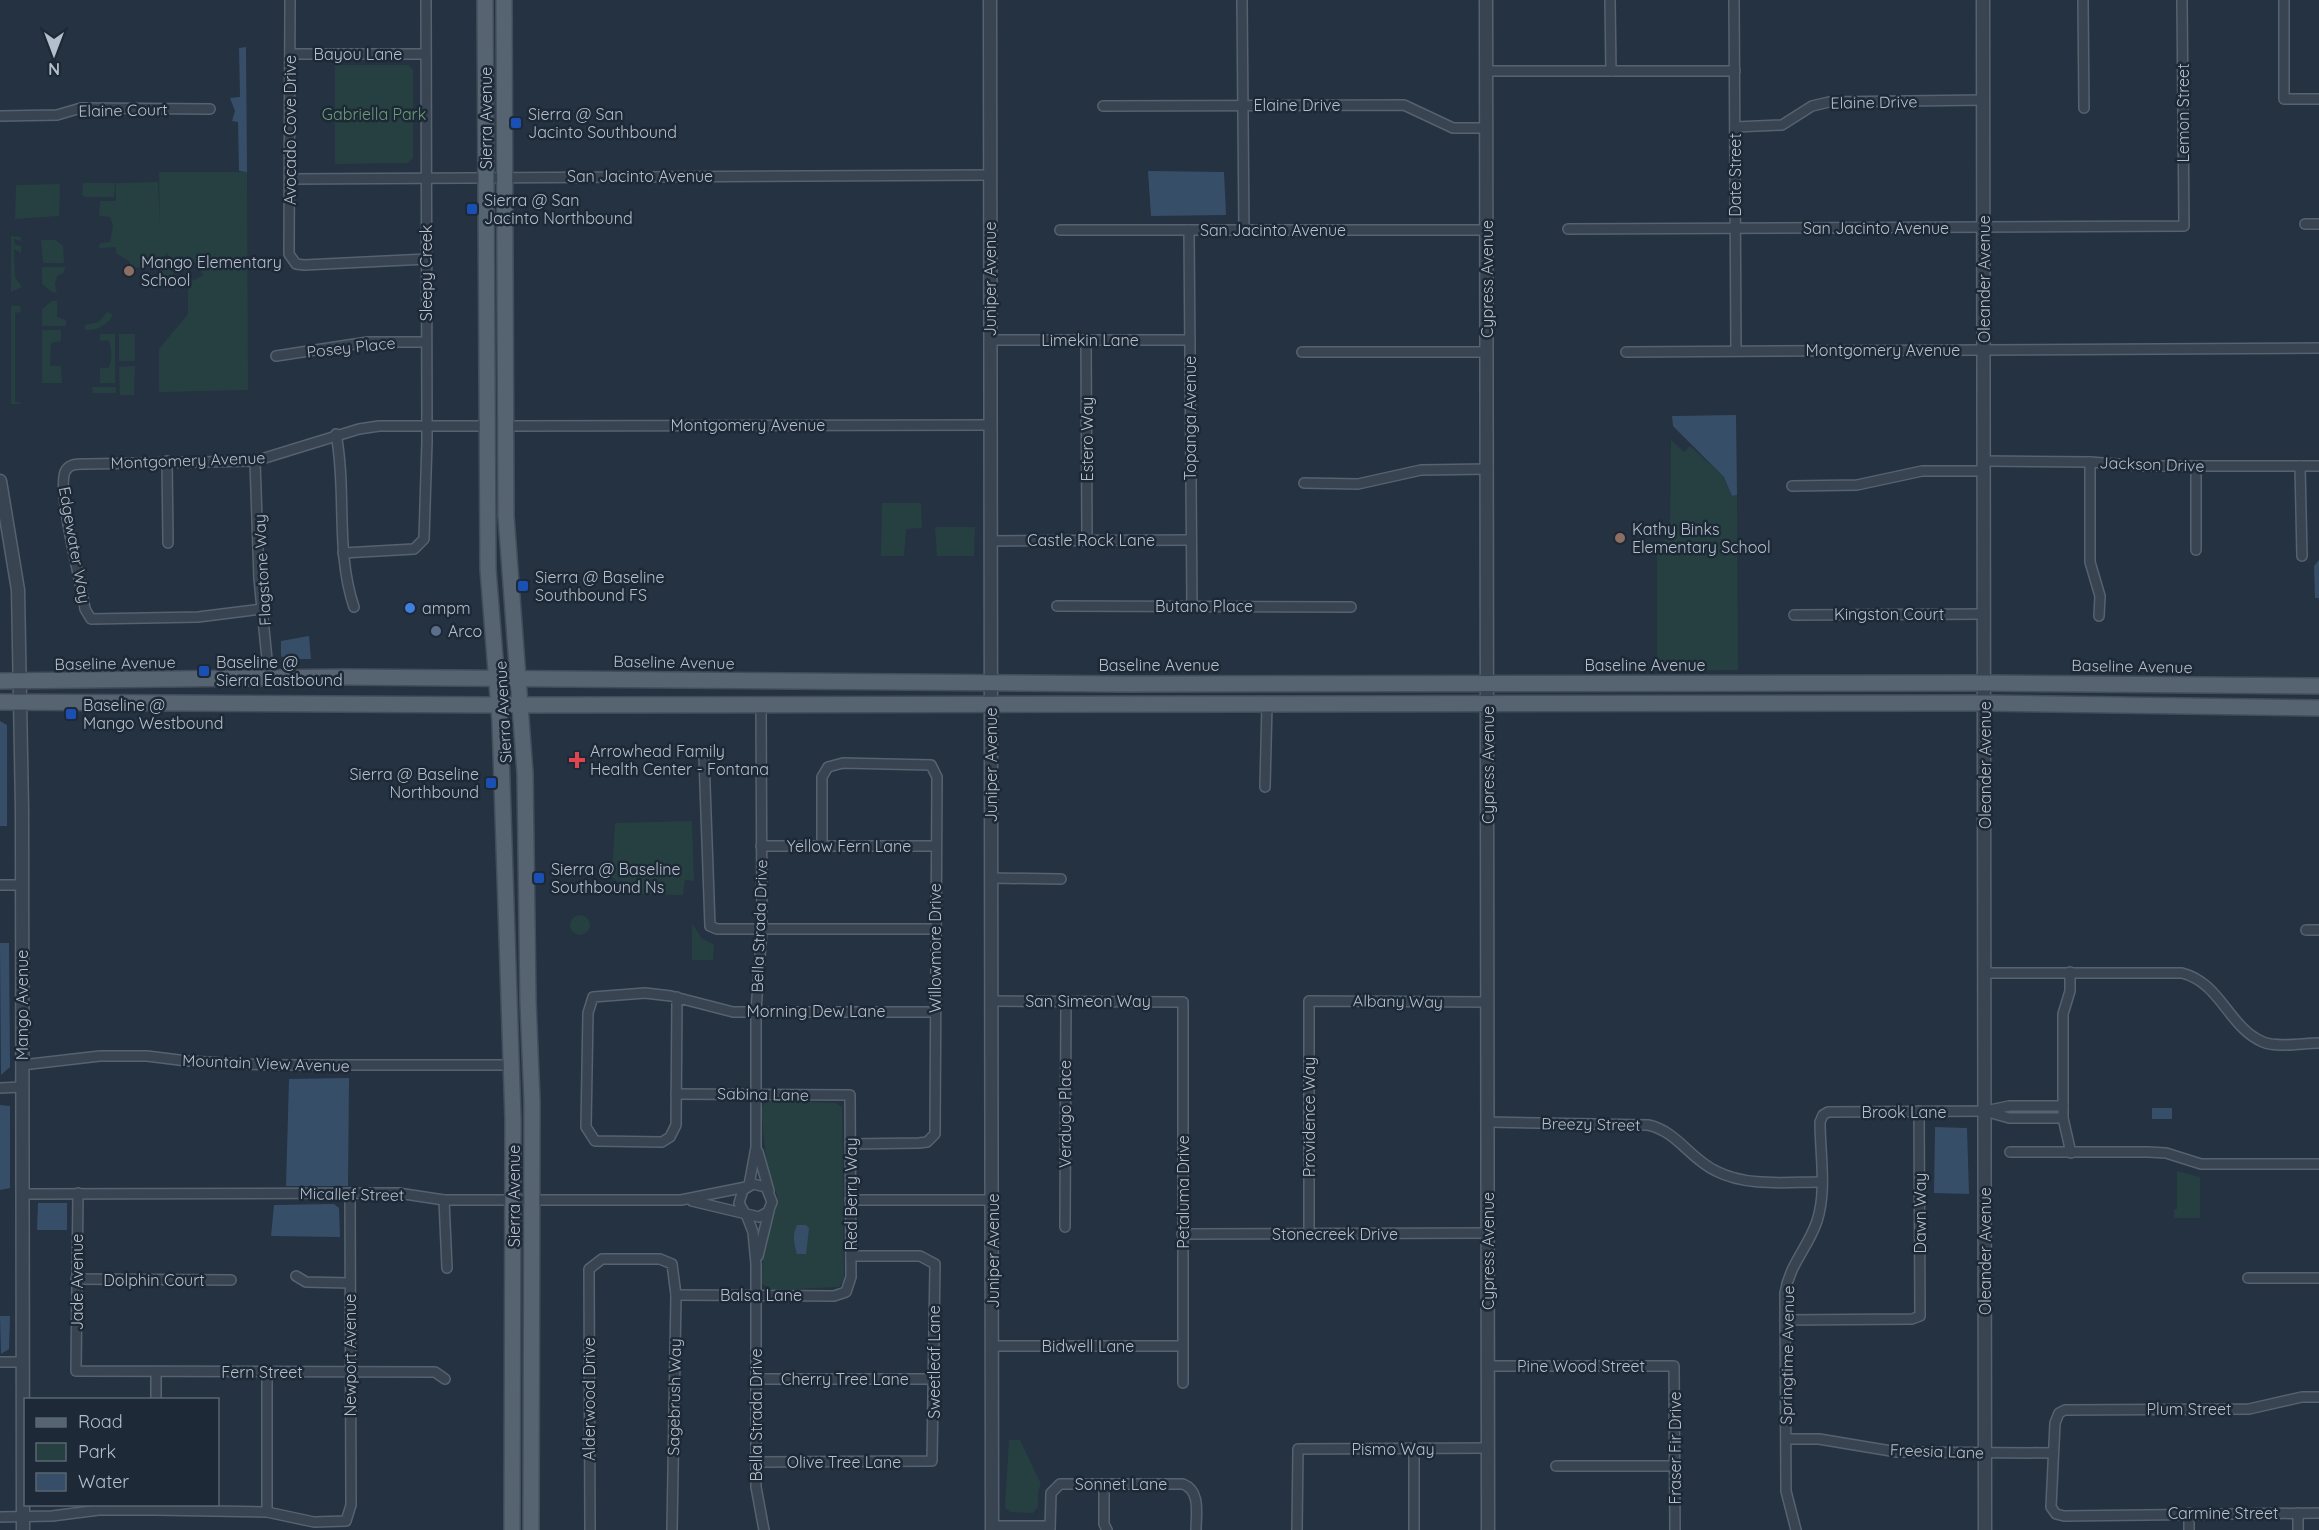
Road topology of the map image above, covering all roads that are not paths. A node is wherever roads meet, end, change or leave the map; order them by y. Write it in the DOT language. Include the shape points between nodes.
graph roads {
  1 [pos="290,0"];
  2 [pos="426,0"];
  3 [pos="485,0"];
  4 [pos="504,0"];
  5 [pos="990,0"];
  6 [pos="1242,0"];
  7 [pos="1486,0"];
  8 [pos="1610,0"];
  9 [pos="1734,0"];
  10 [pos="1983,0"];
  11 [pos="2083,0"];
  12 [pos="2182,0"];
  13 [pos="2284,0"];
  14 [pos="290,54"];
  15 [pos="426,54"];
  16 [pos="1486,71"];
  17 [pos="1611,71"];
  18 [pos="1735,71"];
  19 [pos="2319,99"];
  20 [pos="1984,100"];
  21 [pos="1243,105"];
  22 [pos="1103,106"];
  23 [pos="2084,108"];
  24 [pos="210,109"];
  25 [pos="0,116"];
  26 [pos="1735,127"];
  27 [pos="1486,128"];
  28 [pos="486,176"];
  29 [pos="505,176"];
  30 [pos="989,176"];
  31 [pos="426,177"];
  32 [pos="291,179"];
  33 [pos="2305,224"];
  34 [pos="2319,224"];
  35 [pos="2184,226"];
  36 [pos="1984,228"];
  37 [pos="1244,229"];
  38 [pos="1568,229"];
  39 [pos="1736,229"];
  40 [pos="1060,230"];
  41 [pos="1189,230"];
  42 [pos="1487,230"];
  43 [pos="427,259"];
  44 [pos="990,340"];
  45 [pos="1086,340"];
  46 [pos="1190,340"];
  47 [pos="426,342"];
  48 [pos="2319,348"];
  49 [pos="1984,350"];
  50 [pos="1736,351"];
  51 [pos="1302,352"];
  52 [pos="1487,352"];
  53 [pos="1626,352"];
  54 [pos="276,356"];
  55 [pos="990,425"];
  56 [pos="487,426"];
  57 [pos="506,426"];
  58 [pos="426,427"];
  59 [pos="336,434"];
  60 [pos="255,460"];
  61 [pos="167,461"];
  62 [pos="2090,462"];
  63 [pos="1984,466"];
  64 [pos="2196,466"];
  65 [pos="2300,466"];
  66 [pos="2319,466"];
  67 [pos="66,470"];
  68 [pos="1488,470"];
  69 [pos="0,481"];
  70 [pos="1304,483"];
  71 [pos="1792,486"];
  72 [pos="1087,539"];
  73 [pos="1191,540"];
  74 [pos="990,541"];
  75 [pos="168,543"];
  76 [pos="2196,550"];
  77 [pos="343,553"];
  78 [pos="2302,556"];
  79 [pos="1057,606"];
  80 [pos="1192,606"];
  81 [pos="354,607"];
  82 [pos="1351,608"];
  83 [pos="262,609"];
  84 [pos="1985,614"];
  85 [pos="1794,615"];
  86 [pos="2099,616"];
  87 [pos="269,679"];
  88 [pos="496,679"];
  89 [pos="519,680"];
  90 [pos="0,681"];
  91 [pos="19,682"];
  92 [pos="991,683"];
  93 [pos="1985,683"];
  94 [pos="1488,684"];
  95 [pos="2319,686"];
  96 [pos="0,702"];
  97 [pos="20,702"];
  98 [pos="1985,703"];
  99 [pos="761,704"];
  100 [pos="991,704"];
  101 [pos="1267,704"];
  102 [pos="1488,704"];
  103 [pos="498,705"];
  104 [pos="520,705"];
  105 [pos="2319,708"];
  106 [pos="705,757"];
  107 [pos="1265,787"];
  108 [pos="761,846"];
  109 [pos="822,846"];
  110 [pos="936,846"];
  111 [pos="992,878"];
  112 [pos="1061,879"];
  113 [pos="0,885"];
  114 [pos="22,885"];
  115 [pos="762,929"];
  116 [pos="935,929"];
  117 [pos="2307,930"];
  118 [pos="2319,930"];
  119 [pos="2070,972"];
  120 [pos="1986,973"];
  121 [pos="677,997"];
  122 [pos="1066,1000"];
  123 [pos="1309,1000"];
  124 [pos="992,1001"];
  125 [pos="1183,1002"];
  126 [pos="1488,1002"];
  127 [pos="756,1011"];
  128 [pos="935,1011"];
  129 [pos="2319,1043"];
  130 [pos="22,1065"];
  131 [pos="511,1065"];
  132 [pos="0,1088"];
  133 [pos="22,1088"];
  134 [pos="676,1094"];
  135 [pos="757,1094"];
  136 [pos="850,1095"];
  137 [pos="2025,1106"];
  138 [pos="2063,1106"];
  139 [pos="1919,1111"];
  140 [pos="1985,1112"];
  141 [pos="1823,1115"];
  142 [pos="2026,1118"];
  143 [pos="2063,1118"];
  144 [pos="1488,1122"];
  145 [pos="850,1144"];
  146 [pos="756,1147"];
  147 [pos="2010,1152"];
  148 [pos="2071,1153"];
  149 [pos="2319,1164"];
  150 [pos="1821,1182"];
  151 [pos="747,1186"];
  152 [pos="770,1192"];
  153 [pos="78,1193"];
  154 [pos="350,1193"];
  155 [pos="22,1194"];
  156 [pos="513,1199"];
  157 [pos="532,1199"];
  158 [pos="444,1200"];
  159 [pos="681,1200"];
  160 [pos="850,1200"];
  161 [pos="992,1200"];
  162 [pos="771,1208"];
  163 [pos="745,1213"];
  164 [pos="1065,1227"];
  165 [pos="1488,1233"];
  166 [pos="1182,1234"];
  167 [pos="1309,1234"];
  168 [pos="851,1256"];
  169 [pos="756,1264"];
  170 [pos="447,1268"];
  171 [pos="589,1269"];
  172 [pos="296,1276"];
  173 [pos="2248,1278"];
  174 [pos="2319,1278"];
  175 [pos="76,1280"];
  176 [pos="231,1280"];
  177 [pos="350,1283"];
  178 [pos="846,1292"];
  179 [pos="676,1295"];
  180 [pos="757,1295"];
  181 [pos="1785,1320"];
  182 [pos="993,1346"];
  183 [pos="1182,1346"];
  184 [pos="0,1362"];
  185 [pos="23,1362"];
  186 [pos="1488,1366"];
  187 [pos="1674,1366"];
  188 [pos="76,1371"];
  189 [pos="156,1372"];
  190 [pos="267,1372"];
  191 [pos="349,1372"];
  192 [pos="445,1379"];
  193 [pos="756,1379"];
  194 [pos="934,1379"];
  195 [pos="1183,1383"];
  196 [pos="2319,1397"];
  197 [pos="156,1398"];
  198 [pos="1785,1439"];
  199 [pos="1488,1448"];
  200 [pos="1414,1449"];
  201 [pos="1985,1453"];
  202 [pos="2053,1453"];
  203 [pos="932,1461"];
  204 [pos="756,1462"];
  205 [pos="1556,1466"];
  206 [pos="1675,1466"];
  207 [pos="1104,1485"];
  208 [pos="155,1507"];
  209 [pos="267,1512"];
  210 [pos="2189,1513"];
  211 [pos="2298,1513"];
  212 [pos="2319,1513"];
  213 [pos="0,1517"];
  214 [pos="23,1517"];
  215 [pos="992,1528"];
  216 [pos="1050,1528"];
  217 [pos="23,1530"];
  218 [pos="512,1530"];
  219 [pos="531,1530"];
  220 [pos="590,1530"];
  221 [pos="672,1530"];
  222 [pos="764,1530"];
  223 [pos="1107,1530"];
  224 [pos="1196,1530"];
  225 [pos="1298,1530"];
  226 [pos="1414,1530"];
  227 [pos="1488,1530"];
  228 [pos="1675,1530"];
  229 [pos="1796,1530"];
  230 [pos="1985,1530"];
  231 [pos="2189,1530"];
  232 [pos="2298,1530"];
  1 -- 14 [label="street, Avocado Cove Drive"];
  2 -- 15 [label="street, Sleepy Creek"];
  3 -- 28 [label="main road, Sierra Avenue"];
  4 -- 29 [label="main road, Sierra Avenue"];
  5 -- 30 [label="street, Juniper Avenue"];
  6 -- 21 [label="street"];
  7 -- 16 [label="street, Cypress Avenue"];
  8 -- 17 [label="street"];
  9 -- 18 [label="street, Date Street"];
  10 -- 20 [label="street, Oleander Avenue"];
  11 -- 23 [label="street"];
  12 -- 35 [label="street, Lemon Street"];
  13 -- 19 [label="street" via="2284,99"];
  14 -- 15 [label="street, Bayou Lane"];
  14 -- 32 [label="street, Avocado Cove Drive"];
  15 -- 31 [label="street, Sleepy Creek"];
  16 -- 17 [label="street"];
  16 -- 27 [label="street, Cypress Avenue"];
  17 -- 18 [label="street"];
  18 -- 26 [label="street, Date Street"];
  20 -- 26 [label="street, Elaine Drive" via="1829,102 1812,106 1782,125"];
  20 -- 36 [label="street, Oleander Avenue"];
  21 -- 22 [label="street, Elaine Drive"];
  21 -- 27 [label="street, Elaine Drive" via="1404,105 1453,128"];
  21 -- 37 [label="street"];
  24 -- 25 [label="street, Elaine Court" via="81,108 57,114"];
  26 -- 39 [label="street, Date Street"];
  27 -- 42 [label="street, Cypress Avenue"];
  28 -- 29 [label="street, San Jacinto Avenue"];
  28 -- 31 [label="street, San Jacinto Avenue"];
  28 -- 56 [label="main road, Sierra Avenue"];
  29 -- 30 [label="street, San Jacinto Avenue"];
  29 -- 57 [label="main road, Sierra Avenue"];
  30 -- 44 [label="street, Juniper Avenue"];
  31 -- 32 [label="street, San Jacinto Avenue"];
  31 -- 43 [label="street, Sleepy Creek"];
  32 -- 43 [label="street, Avocado Cove Drive" via="289,254 296,264"];
  33 -- 34 [label="street"];
  35 -- 36 [label="street, San Jacinto Avenue"];
  36 -- 39 [label="street, San Jacinto Avenue"];
  36 -- 49 [label="street, Oleander Avenue"];
  37 -- 41 [label="street, San Jacinto Avenue"];
  37 -- 42 [label="street, San Jacinto Avenue"];
  38 -- 39 [label="street, San Jacinto Avenue"];
  39 -- 50 [label="street, Date Street"];
  40 -- 41 [label="street, San Jacinto Avenue"];
  41 -- 46 [label="street, Topanga Avenue"];
  42 -- 52 [label="street, Cypress Avenue"];
  43 -- 47 [label="street, Sleepy Creek"];
  44 -- 45 [label="street, Limekin Lane"];
  44 -- 55 [label="street, Juniper Avenue"];
  45 -- 46 [label="street, Limekin Lane"];
  45 -- 72 [label="street, Estero Way"];
  46 -- 73 [label="street, Topanga Avenue"];
  47 -- 54 [label="street, Posey Place" via="368,342"];
  47 -- 58 [label="street, Sleepy Creek"];
  48 -- 49 [label="street, Montgomery Avenue"];
  49 -- 50 [label="street, Montgomery Avenue"];
  49 -- 63 [label="street, Oleander Avenue"];
  50 -- 53 [label="street, Montgomery Avenue"];
  51 -- 52 [label="street"];
  52 -- 68 [label="street, Cypress Avenue"];
  55 -- 57 [label="street, Montgomery Avenue"];
  55 -- 74 [label="street, Juniper Avenue"];
  56 -- 58 [label="street, Montgomery Avenue"];
  56 -- 88 [label="main road, Sierra Avenue" via="488,569"];
  57 -- 89 [label="main road, Sierra Avenue" via="506,516"];
  58 -- 59 [label="street, Montgomery Avenue" via="379,426"];
  58 -- 77 [label="street, Sleepy Creek" via="425,528 420,545 414,549"];
  59 -- 60 [label="street, Montgomery Avenue"];
  59 -- 77 [label="street"];
  60 -- 61 [label="street, Montgomery Avenue"];
  60 -- 83 [label="street, Flagstone Way"];
  61 -- 67 [label="street, Montgomery Avenue" via="72,465"];
  61 -- 75 [label="street"];
  62 -- 63 [label="street, Jackson Drive"];
  62 -- 64 [label="street, Jackson Drive"];
  62 -- 86 [label="street" via="2090,562 2100,596"];
  63 -- 71 [label="street, Jackson Drive" via="1922,471 1857,485"];
  63 -- 84 [label="street, Oleander Avenue"];
  64 -- 65 [label="street, Jackson Drive"];
  64 -- 76 [label="street"];
  65 -- 66 [label="street, Jackson Drive"];
  65 -- 78 [label="street"];
  67 -- 83 [label="street, Edgewater Way" via="63,487 68,520 85,609 92,619 198,617"];
  68 -- 70 [label="street" via="1421,470 1358,484"];
  68 -- 94 [label="street, Cypress Avenue"];
  69 -- 91 [label="street, Mango Avenue" via="18,590"];
  72 -- 73 [label="street, Castle Rock Lane"];
  72 -- 74 [label="street, Castle Rock Lane"];
  73 -- 80 [label="street, Topanga Avenue"];
  74 -- 92 [label="street, Juniper Avenue"];
  77 -- 81 [label="street" via="346,584"];
  79 -- 80 [label="street, Butano Place"];
  80 -- 82 [label="street, Butano Place"];
  83 -- 87 [label="street, Flagstone Way"];
  84 -- 85 [label="street, Kingston Court"];
  84 -- 93 [label="street, Oleander Avenue"];
  87 -- 88 [label="main road, Baseline Avenue"];
  87 -- 91 [label="main road, Baseline Avenue"];
  88 -- 89 [label="main road, Baseline Avenue"];
  88 -- 103 [label="main road, Sierra Avenue"];
  89 -- 92 [label="main road, Baseline Avenue"];
  89 -- 104 [label="main road, Sierra Avenue"];
  90 -- 91 [label="main road, Baseline Avenue"];
  91 -- 97 [label="street, Mango Avenue"];
  92 -- 94 [label="main road, Baseline Avenue"];
  92 -- 100 [label="street, Juniper Avenue"];
  93 -- 94 [label="main road, Baseline Avenue"];
  93 -- 95 [label="main road, Baseline Avenue"];
  93 -- 98 [label="street, Oleander Avenue"];
  94 -- 102 [label="street, Cypress Avenue"];
  96 -- 97 [label="main road"];
  97 -- 103 [label="main road"];
  97 -- 114 [label="street, Mango Avenue"];
  98 -- 102 [label="main road"];
  98 -- 105 [label="main road"];
  98 -- 120 [label="street, Oleander Avenue"];
  99 -- 100 [label="main road"];
  99 -- 104 [label="main road"];
  99 -- 108 [label="street, Bella Strada Drive"];
  100 -- 101 [label="main road"];
  100 -- 111 [label="street, Juniper Avenue"];
  101 -- 102 [label="main road"];
  101 -- 107 [label="street"];
  102 -- 126 [label="street, Cypress Avenue"];
  103 -- 104 [label="main road"];
  103 -- 131 [label="main road, Sierra Avenue"];
  104 -- 157 [label="main road, Sierra Avenue" via="526,805"];
  106 -- 115 [label="street" via="710,926"];
  108 -- 109 [label="street, Yellow Fern Lane"];
  108 -- 115 [label="street, Bella Strada Drive"];
  109 -- 110 [label="street, Yellow Fern Lane"];
  109 -- 110 [label="street, Willowmore Drive" via="822,777 828,767 843,763 931,765 937,777"];
  110 -- 116 [label="street, Willowmore Drive"];
  111 -- 112 [label="street"];
  111 -- 124 [label="street, Juniper Avenue"];
  113 -- 114 [label="street"];
  114 -- 130 [label="street, Mango Avenue"];
  115 -- 116 [label="street"];
  115 -- 127 [label="street, Bella Strada Drive"];
  116 -- 128 [label="street, Willowmore Drive"];
  117 -- 118 [label="street"];
  119 -- 120 [label="street"];
  119 -- 129 [label="street" via="2194,976 2213,990 2248,1034 2265,1043"];
  119 -- 138 [label="street" via="2070,991 2063,1014"];
  120 -- 140 [label="street, Oleander Avenue"];
  121 -- 127 [label="street, Morning Dew Lane" via="733,1011"];
  121 -- 134 [label="street"];
  121 -- 134 [label="street, Morning Dew Lane" via="645,993 593,997 588,1013 586,1127 595,1141 662,1142 676,1125"];
  122 -- 124 [label="street, San Simeon Way"];
  122 -- 125 [label="street, San Simeon Way"];
  122 -- 164 [label="street, Verdugo Place"];
  123 -- 126 [label="street, Albany Way"];
  123 -- 167 [label="street, Providence Way"];
  124 -- 161 [label="street, Juniper Avenue"];
  125 -- 166 [label="street, Petaluma Drive"];
  126 -- 144 [label="street, Cypress Avenue"];
  127 -- 128 [label="street, Morning Dew Lane"];
  127 -- 135 [label="street, Bella Strada Drive"];
  128 -- 145 [label="street, Willowmore Drive" via="935,1134 927,1142 919,1143"];
  130 -- 131 [label="street, Mountain View Avenue" via="100,1056 147,1056 267,1065"];
  130 -- 133 [label="street, Mango Avenue"];
  131 -- 156 [label="main road, Sierra Avenue"];
  132 -- 133 [label="street"];
  133 -- 155 [label="street, Mango Avenue"];
  134 -- 135 [label="street, Sabina Lane"];
  135 -- 136 [label="street, Sabina Lane"];
  135 -- 146 [label="street, Bella Strada Drive"];
  136 -- 145 [label="street, Red Berry Way"];
  137 -- 138 [label="street"];
  137 -- 140 [label="street"];
  137 -- 142 [label="street"];
  138 -- 143 [label="street"];
  139 -- 140 [label="street, Brook Lane"];
  139 -- 141 [label="street, Brook Lane"];
  139 -- 181 [label="street, Dawn Way" via="1920,1316"];
  140 -- 142 [label="street"];
  140 -- 201 [label="street, Oleander Avenue"];
  141 -- 150 [label="street, Springtime Avenue"];
  142 -- 143 [label="street"];
  143 -- 148 [label="street"];
  144 -- 150 [label="street, Breezy Street" via="1648,1125 1670,1133 1714,1171 1733,1179"];
  144 -- 165 [label="street, Cypress Avenue"];
  145 -- 160 [label="street, Red Berry Way"];
  146 -- 151 [label="street, Bella Strada Drive"];
  146 -- 152 [label="street, Bella Strada Drive"];
  147 -- 148 [label="street"];
  148 -- 149 [label="street" via="2166,1154 2210,1164"];
  150 -- 181 [label="street, Springtime Avenue" via="1817,1222 1787,1279"];
  151 -- 152 [label="street" via="762,1185"];
  151 -- 159 [label="street, Micallef Street"];
  151 -- 163 [label="street" via="739,1198"];
  152 -- 162 [label="street"];
  153 -- 154 [label="street, Micallef Street"];
  153 -- 155 [label="street, Micallef Street"];
  153 -- 175 [label="street, Jade Avenue"];
  154 -- 158 [label="street, Micallef Street" via="398,1193"];
  154 -- 177 [label="street, Newport Avenue"];
  155 -- 185 [label="street, Mango Avenue"];
  156 -- 157 [label="street, Micallef Street"];
  156 -- 158 [label="street, Micallef Street"];
  156 -- 218 [label="main road, Sierra Avenue"];
  157 -- 159 [label="street, Micallef Street"];
  157 -- 219 [label="main road, Sierra Avenue"];
  158 -- 170 [label="street"];
  159 -- 163 [label="street, Micallef Street"];
  160 -- 161 [label="street"];
  160 -- 168 [label="street, Red Berry Way"];
  161 -- 182 [label="street, Juniper Avenue"];
  162 -- 163 [label="street" via="759,1217"];
  162 -- 169 [label="street, Bella Strada Drive"];
  163 -- 169 [label="street, Bella Strada Drive" via="753,1232"];
  165 -- 167 [label="street, Stonecreek Drive"];
  165 -- 186 [label="street, Cypress Avenue"];
  166 -- 167 [label="street, Stonecreek Drive"];
  166 -- 183 [label="street, Petaluma Drive"];
  168 -- 178 [label="street, Red Berry Way"];
  168 -- 194 [label="street, Sweetleaf Lane" via="920,1256 935,1264"];
  169 -- 180 [label="street, Bella Strada Drive"];
  171 -- 179 [label="street, Sagebrush Way" via="602,1259 660,1259 672,1264"];
  171 -- 220 [label="street, Alderwood Drive"];
  172 -- 177 [label="street" via="306,1282"];
  173 -- 174 [label="street"];
  175 -- 176 [label="street, Dolphin Court"];
  175 -- 188 [label="street, Jade Avenue"];
  177 -- 191 [label="street, Newport Avenue"];
  178 -- 180 [label="street, Balsa Lane" via="834,1296"];
  179 -- 180 [label="street, Balsa Lane"];
  179 -- 221 [label="street, Sagebrush Way"];
  180 -- 193 [label="street, Bella Strada Drive"];
  181 -- 198 [label="street, Springtime Avenue"];
  182 -- 183 [label="street, Bidwell Lane"];
  182 -- 215 [label="street, Juniper Avenue"];
  183 -- 195 [label="street, Petaluma Drive"];
  184 -- 185 [label="street"];
  185 -- 214 [label="street, Mango Avenue"];
  186 -- 187 [label="street, Pine Wood Street"];
  186 -- 199 [label="street, Cypress Avenue"];
  187 -- 206 [label="street, Fraser Fir Drive"];
  188 -- 189 [label="street, Fern Street"];
  189 -- 190 [label="street, Fern Street"];
  189 -- 197 [label="street"];
  190 -- 191 [label="street, Fern Street"];
  190 -- 209 [label="street"];
  191 -- 192 [label="street, Fern Street" via="435,1372"];
  191 -- 209 [label="street, Newport Avenue" via="349,1517 340,1523 314,1522"];
  193 -- 194 [label="street, Cherry Tree Lane"];
  193 -- 204 [label="street, Bella Strada Drive"];
  194 -- 203 [label="street, Sweetleaf Lane"];
  196 -- 202 [label="street, Plum Street" via="2249,1409 2072,1409 2059,1413"];
  198 -- 201 [label="street, Freesia Lane" via="1819,1439 1897,1452"];
  198 -- 229 [label="street, Springtime Avenue" via="1786,1491"];
  199 -- 200 [label="street, Pismo Way"];
  199 -- 227 [label="street, Cypress Avenue"];
  200 -- 225 [label="street, Pismo Way" via="1298,1449"];
  200 -- 226 [label="street"];
  201 -- 202 [label="street, Freesia Lane"];
  201 -- 230 [label="street, Oleander Avenue"];
  202 -- 210 [label="street, Carmine Street" via="2051,1507 2056,1514 2137,1517"];
  203 -- 204 [label="street, Olive Tree Lane"];
  204 -- 222 [label="street, Bella Strada Drive"];
  205 -- 206 [label="street"];
  206 -- 228 [label="street, Fraser Fir Drive"];
  207 -- 216 [label="street, Sonnet Lane" via="1060,1484 1054,1488"];
  207 -- 223 [label="street"];
  207 -- 224 [label="street, Sonnet Lane" via="1189,1486 1196,1499"];
  208 -- 209 [label="street"];
  208 -- 214 [label="street"];
  210 -- 211 [label="street, Carmine Street"];
  210 -- 231 [label="street"];
  211 -- 212 [label="street, Carmine Street"];
  211 -- 232 [label="street"];
  213 -- 214 [label="street"];
  214 -- 217 [label="street, Mango Avenue"];
  215 -- 216 [label="street"];
}
